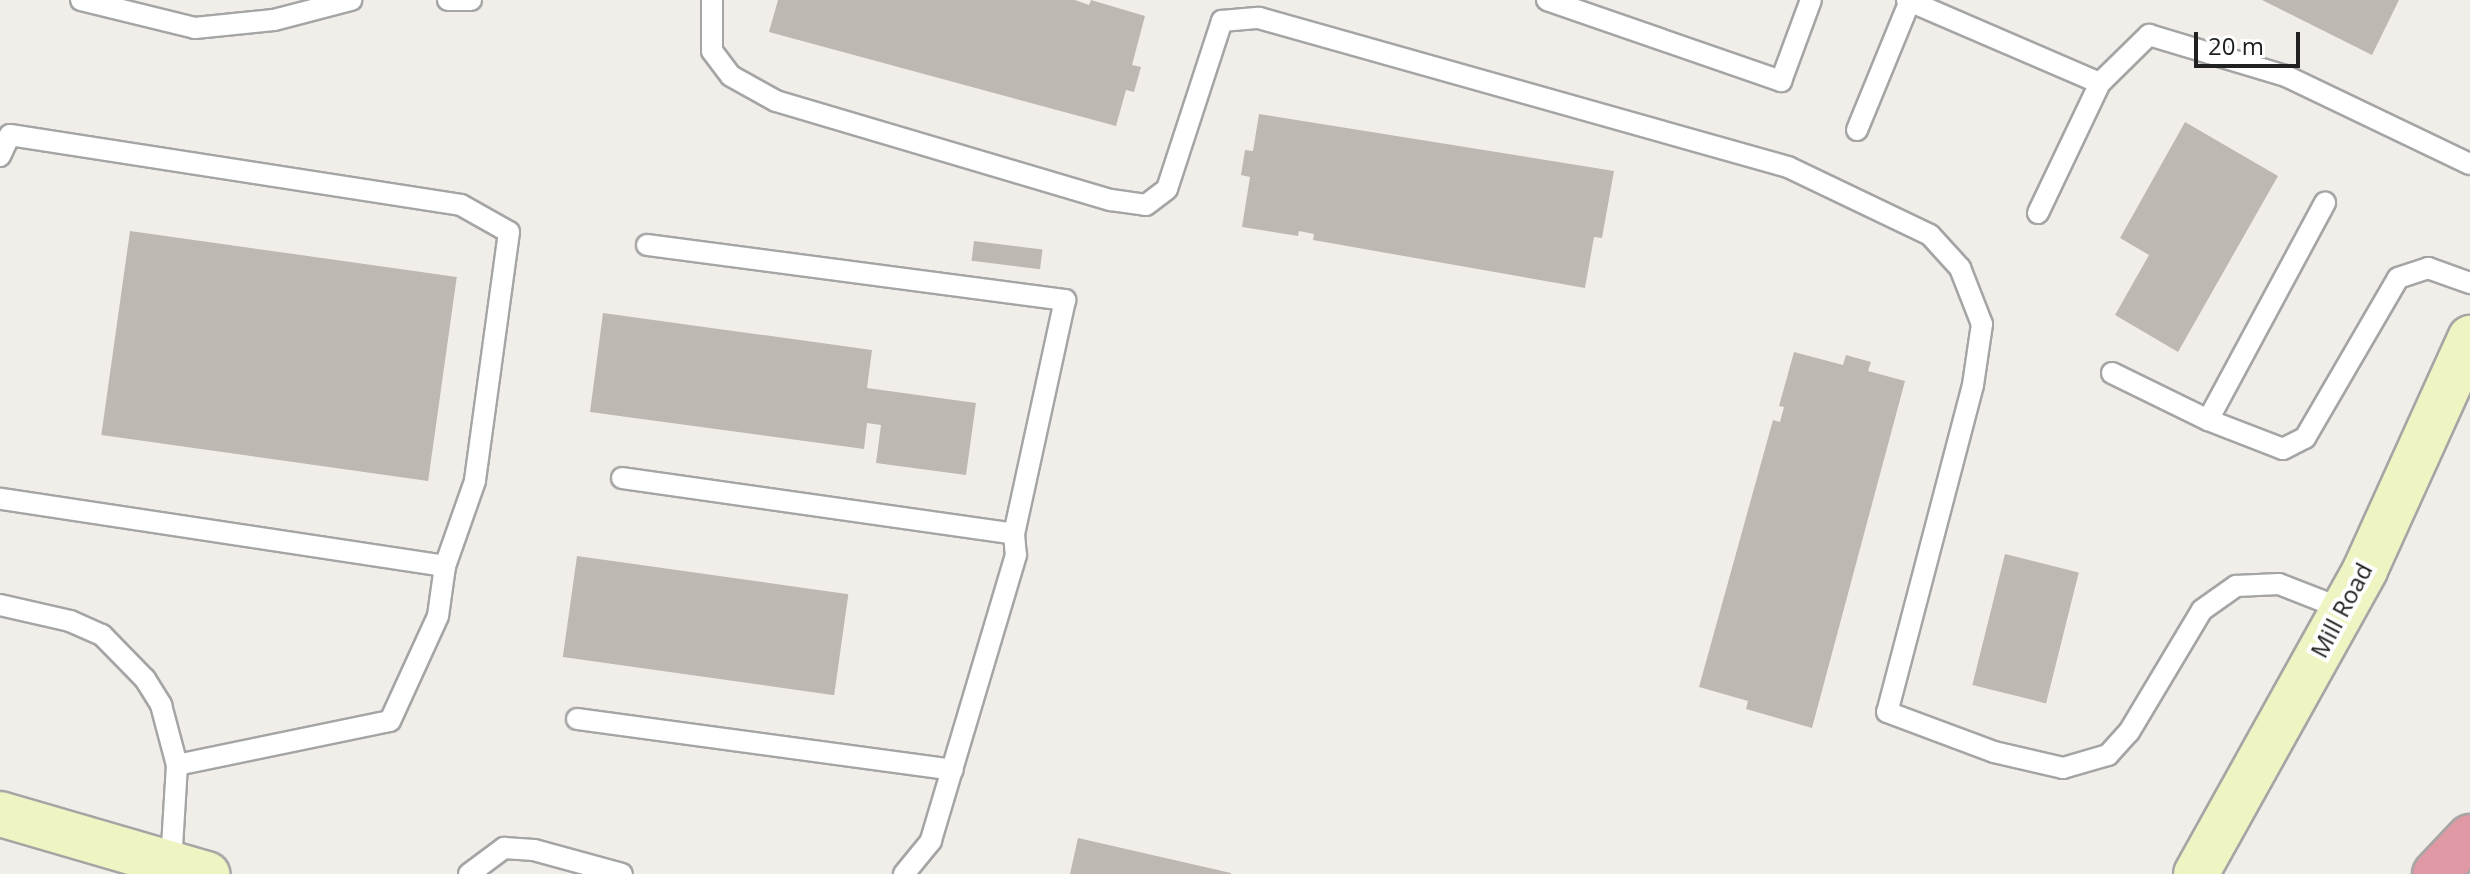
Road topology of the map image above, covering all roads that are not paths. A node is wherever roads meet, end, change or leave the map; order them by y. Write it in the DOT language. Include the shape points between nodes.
graph roads {
  1 [pos="81,0"];
  2 [pos="351,0"];
  3 [pos="712,0"];
  4 [pos="1547,0"];
  5 [pos="1811,0"];
  6 [pos="1909,1"];
  7 [pos="2100,83"];
  8 [pos="1857,130"];
  9 [pos="0,156"];
  10 [pos="2470,164"];
  11 [pos="2325,203"];
  12 [pos="2038,213"];
  13 [pos="647,245"];
  14 [pos="2470,283"];
  15 [pos="2470,338"];
  16 [pos="2112,373"];
  17 [pos="2208,420"];
  18 [pos="622,478"];
  19 [pos="0,499"];
  20 [pos="1014,534"];
  21 [pos="445,566"];
  22 [pos="0,605"];
  23 [pos="2343,609"];
  24 [pos="577,719"];
  25 [pos="177,765"];
  26 [pos="953,770"];
  27 [pos="0,814"];
  28 [pos="2470,837"];
  29 [pos="189,868"];
  30 [pos="469,874"];
  31 [pos="622,874"];
  32 [pos="904,874"];
  33 [pos="2196,874"];
  34 [pos="2435,874"];
  1 -- 2 [label="lane" via="195,28 274,20"];
  3 -- 23 [label="lane" via="712,51 731,76 776,101 1111,200 1146,205 1167,189 1222,21 1259,18 1788,167 1930,235 1960,268 1982,324 1973,385 1887,712 1994,752 2063,768 2108,755 2129,732 2202,610 2236,586 2279,584"];
  4 -- 5 [label="lane" via="1781,81"];
  6 -- 7 [label="lane"];
  6 -- 8 [label="lane"];
  7 -- 10 [label="lane" via="2149,35 2286,76"];
  7 -- 12 [label="lane"];
  9 -- 21 [label="lane" via="10,135 461,205 509,232 475,481"];
  11 -- 17 [label="lane"];
  13 -- 20 [label="lane" via="1065,300"];
  14 -- 17 [label="lane" via="2428,268 2398,278 2305,438 2283,449"];
  15 -- 23 [label="main road, Mill Road"];
  16 -- 17 [label="lane"];
  18 -- 20 [label="lane"];
  19 -- 21 [label="lane"];
  20 -- 26 [label="lane" via="1016,555"];
  21 -- 25 [label="lane" via="438,616 390,721"];
  22 -- 25 [label="lane" via="70,621 102,635 125,654 161,705"];
  23 -- 33 [label="main road, Mill Road"];
  24 -- 26 [label="lane"];
  25 -- 29 [label="lane"];
  26 -- 32 [label="lane" via="931,841"];
  27 -- 29 [label="main road"];
  28 -- 34 [label="highway"];
  30 -- 31 [label="lane" via="504,848 534,850"];
}
